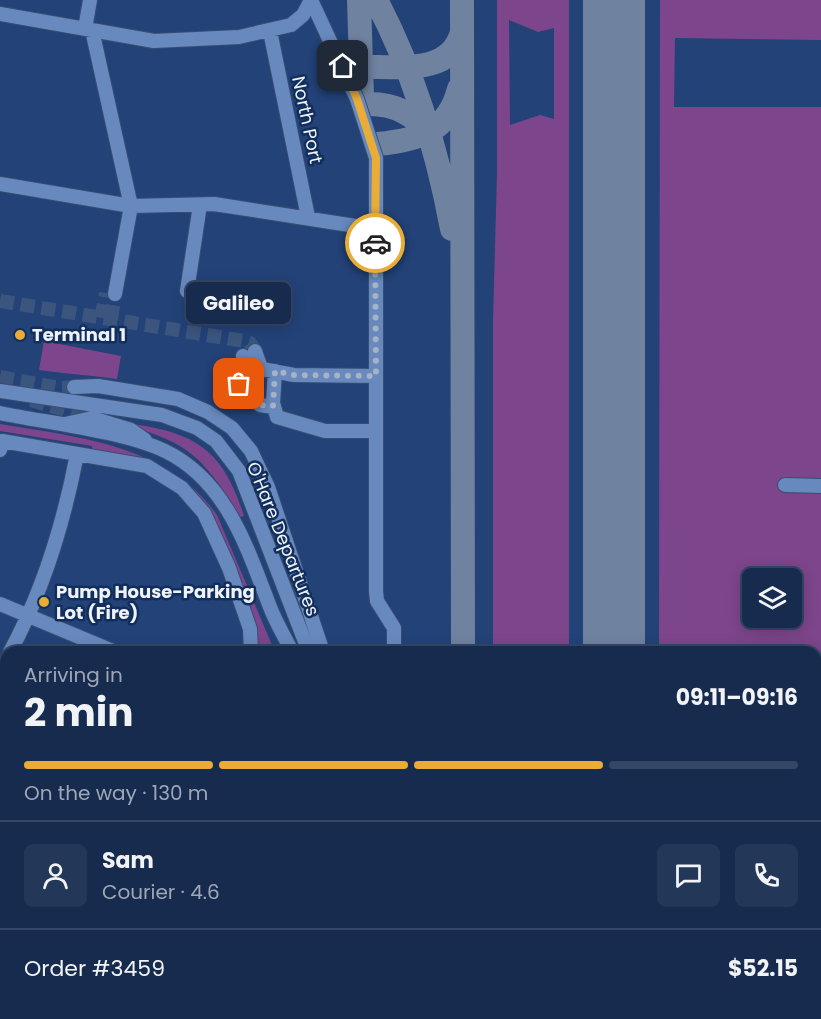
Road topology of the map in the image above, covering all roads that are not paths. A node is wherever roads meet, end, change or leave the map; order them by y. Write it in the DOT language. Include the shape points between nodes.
graph roads {
  1 [pos="90,0"];
  2 [pos="311,0"];
  3 [pos="0,14"];
  4 [pos="89,30"];
  5 [pos="270,31"];
  6 [pos="0,184"];
  7 [pos="200,205"];
  8 [pos="131,206"];
  9 [pos="308,217"];
  10 [pos="375,229"];
  11 [pos="187,291"];
  12 [pos="110,294"];
  13 [pos="275,371"];
  14 [pos="376,376"];
  15 [pos="74,387"];
  16 [pos="0,391"];
  17 [pos="273,406"];
  18 [pos="0,413"];
  19 [pos="60,425"];
  20 [pos="376,431"];
  21 [pos="1,444"];
  22 [pos="152,446"];
  23 [pos="77,454"];
  24 [pos="785,485"];
  25 [pos="821,486"];
  26 [pos="258,517"];
  27 [pos="237,526"];
  28 [pos="0,604"];
  29 [pos="27,615"];
  30 [pos="274,616"];
  31 [pos="13,646"];
  32 [pos="101,646"];
  33 [pos="251,646"];
  34 [pos="281,646"];
  35 [pos="289,646"];
  36 [pos="307,646"];
  37 [pos="321,646"];
  38 [pos="394,646"];
  1 -- 4 [label="street"];
  2 -- 5 [label="street" via="303,15 291,25"];
  2 -- 10 [label="street" via="342,62 376,158"];
  3 -- 4 [label="street"];
  4 -- 5 [label="street" via="154,41 239,37"];
  4 -- 8 [label="street"];
  5 -- 9 [label="street, North Port"];
  6 -- 8 [label="street"];
  7 -- 8 [label="street"];
  7 -- 9 [label="street"];
  7 -- 11 [label="street"];
  8 -- 12 [label="street"];
  9 -- 10 [label="street"];
  10 -- 14 [label="street"];
  13 -- 14 [label="street" via="294,375"];
  13 -- 17 [label="street"];
  13 -- 17 [label="street" via="253,362 241,370 239,384 263,406"];
  14 -- 20 [label="street"];
  15 -- 37 [label="street" via="98,386 178,399 208,412 237,434 251,451 268,487"];
  16 -- 26 [label="street, O'Hare Departures" via="181,420 207,434 239,471"];
  17 -- 20 [label="street" via="277,417 283,420 325,431"];
  18 -- 19 [label="street"];
  19 -- 22 [label="street"];
  19 -- 22 [label="street" via="95,419 131,430"];
  20 -- 38 [label="street" via="377,600 394,628"];
  21 -- 23 [label="street"];
  22 -- 27 [label="street" via="201,476"];
  23 -- 29 [label="street" via="64,514"];
  23 -- 33 [label="street" via="147,466 192,499 212,529 236,587 250,629"];
  24 -- 25 [label="street"];
  26 -- 27 [label="street"];
  26 -- 36 [label="street, O'Hare Departures"];
  27 -- 30 [label="street"];
  28 -- 29 [label="street"];
  29 -- 31 [label="street"];
  29 -- 32 [label="street"];
  30 -- 34 [label="street"];
  30 -- 35 [label="street"];
}
